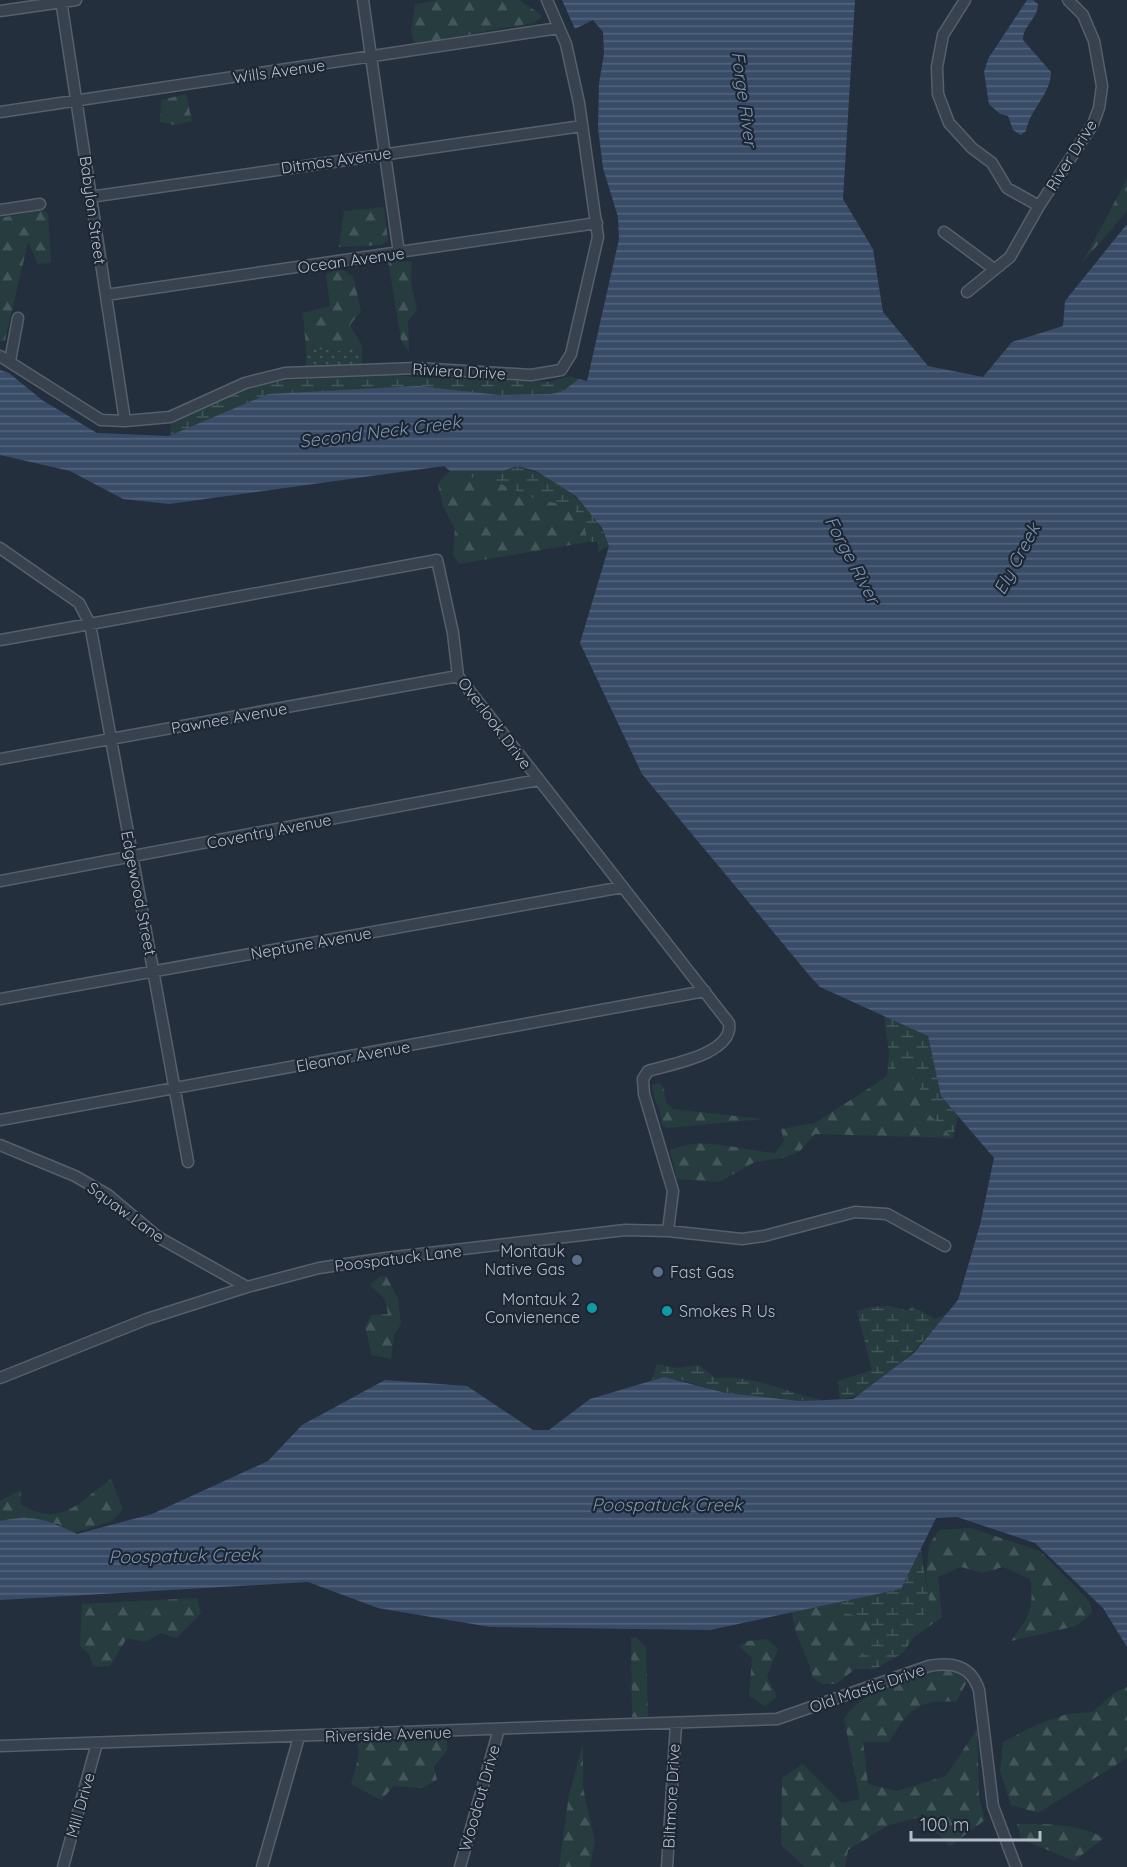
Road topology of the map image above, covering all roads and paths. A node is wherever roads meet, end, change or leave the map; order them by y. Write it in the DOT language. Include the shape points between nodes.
graph roads {
  1 [pos="76,0"];
  2 [pos="363,0"];
  3 [pos="547,0"];
  4 [pos="965,0"];
  5 [pos="1068,0"];
  6 [pos="62,1"];
  7 [pos="0,11"];
  8 [pos="559,28"];
  9 [pos="372,57"];
  10 [pos="77,100"];
  11 [pos="0,112"];
  12 [pos="582,126"];
  13 [pos="384,153"];
  14 [pos="90,197"];
  15 [pos="40,204"];
  16 [pos="1039,206"];
  17 [pos="0,210"];
  18 [pos="597,223"];
  19 [pos="944,232"];
  20 [pos="399,253"];
  21 [pos="994,269"];
  22 [pos="967,292"];
  23 [pos="106,295"];
  24 [pos="18,318"];
  25 [pos="5,359"];
  26 [pos="125,421"];
  27 [pos="0,548"];
  28 [pos="90,624"];
  29 [pos="0,640"];
  30 [pos="458,676"];
  31 [pos="110,739"];
  32 [pos="0,759"];
  33 [pos="538,780"];
  34 [pos="132,856"];
  35 [pos="0,881"];
  36 [pos="623,887"];
  37 [pos="155,971"];
  38 [pos="705,991"];
  39 [pos="0,999"];
  40 [pos="175,1088"];
  41 [pos="0,1120"];
  42 [pos="0,1145"];
  43 [pos="188,1162"];
  44 [pos="668,1231"];
  45 [pos="945,1246"];
  46 [pos="247,1287"];
  47 [pos="0,1378"];
  48 [pos="777,1719"];
  49 [pos="676,1724"];
  50 [pos="499,1729"];
  51 [pos="300,1737"];
  52 [pos="97,1743"];
  53 [pos="0,1746"];
  54 [pos="63,1867"];
  55 [pos="262,1867"];
  56 [pos="460,1867"];
  57 [pos="667,1867"];
  58 [pos="1016,1867"];
  1 -- 6 [label="street"];
  2 -- 9 [label="street"];
  3 -- 8 [label="street, Riviera Drive"];
  4 -- 16 [label="street, River Drive" via="943,35 937,67 938,93 949,123 992,163 1007,188"];
  5 -- 16 [label="street, River Drive" via="1083,15 1094,41 1102,86 1093,124"];
  6 -- 7 [label="street"];
  6 -- 10 [label="street, Babylon Street"];
  8 -- 9 [label="street, Wills Avenue"];
  8 -- 12 [label="street, Riviera Drive" via="567,44"];
  9 -- 10 [label="street, Wills Avenue"];
  9 -- 13 [label="street"];
  10 -- 11 [label="street, Wills Avenue"];
  10 -- 14 [label="street, Babylon Street"];
  12 -- 13 [label="street, Ditmas Avenue"];
  12 -- 18 [label="street, Riviera Drive"];
  13 -- 14 [label="street, Ditmas Avenue"];
  13 -- 20 [label="street"];
  14 -- 23 [label="street, Babylon Street"];
  15 -- 17 [label="street"];
  16 -- 21 [label="street" via="1010,257"];
  18 -- 20 [label="street, Ocean Avenue"];
  18 -- 26 [label="street, Riviera Drive" via="598,237 571,354 561,370 531,375 417,368 285,373 245,383 170,417"];
  19 -- 21 [label="street"];
  20 -- 23 [label="street, Ocean Avenue"];
  21 -- 22 [label="street"];
  23 -- 26 [label="street, Babylon Street"];
  24 -- 25 [label="street"];
  25 -- 26 [label="street, Riviera Drive" via="102,420"];
  27 -- 28 [label="street" via="79,603"];
  28 -- 29 [label="street"];
  28 -- 30 [label="street, Overlook Drive" via="437,560"];
  28 -- 31 [label="street, Edgewood Street"];
  30 -- 31 [label="street, Pawnee Avenue"];
  30 -- 33 [label="street, Overlook Drive"];
  31 -- 32 [label="street, Pawnee Avenue"];
  31 -- 34 [label="street, Edgewood Street"];
  33 -- 34 [label="street, Coventry Avenue"];
  33 -- 36 [label="street, Overlook Drive"];
  34 -- 35 [label="street, Coventry Avenue"];
  34 -- 37 [label="street, Edgewood Street"];
  36 -- 37 [label="street, Neptune Avenue"];
  36 -- 38 [label="street, Overlook Drive"];
  37 -- 39 [label="street, Neptune Avenue"];
  37 -- 40 [label="street, Edgewood Street"];
  38 -- 40 [label="street, Eleanor Avenue"];
  38 -- 44 [label="street, Overlook Drive" via="729,1023 731,1032 727,1039 712,1051 648,1071 643,1079 673,1191"];
  40 -- 41 [label="street, Eleanor Avenue"];
  40 -- 43 [label="street, Edgewood Street"];
  42 -- 46 [label="street, Squaw Lane" via="75,1176 108,1195 158,1237"];
  44 -- 45 [label="street, Poospatuck Lane" via="742,1239 855,1212 887,1214"];
  44 -- 46 [label="street, Poospatuck Lane" via="610,1232 386,1258 319,1268"];
  46 -- 47 [label="street, Poospatuck Lane" via="147,1319"];
  48 -- 49 [label="street, Riverside Avenue"];
  48 -- 58 [label="street, Old Mastic Drive" via="929,1666 962,1667 976,1680 979,1690 993,1806"];
  49 -- 50 [label="street, Riverside Avenue"];
  49 -- 57 [label="street, Biltmore Drive"];
  50 -- 51 [label="street, Riverside Avenue"];
  50 -- 56 [label="street, Woodcut Drive"];
  51 -- 52 [label="street, Riverside Avenue"];
  51 -- 55 [label="street"];
  52 -- 53 [label="street, Riverside Avenue"];
  52 -- 54 [label="street, Mill Drive"];
}
